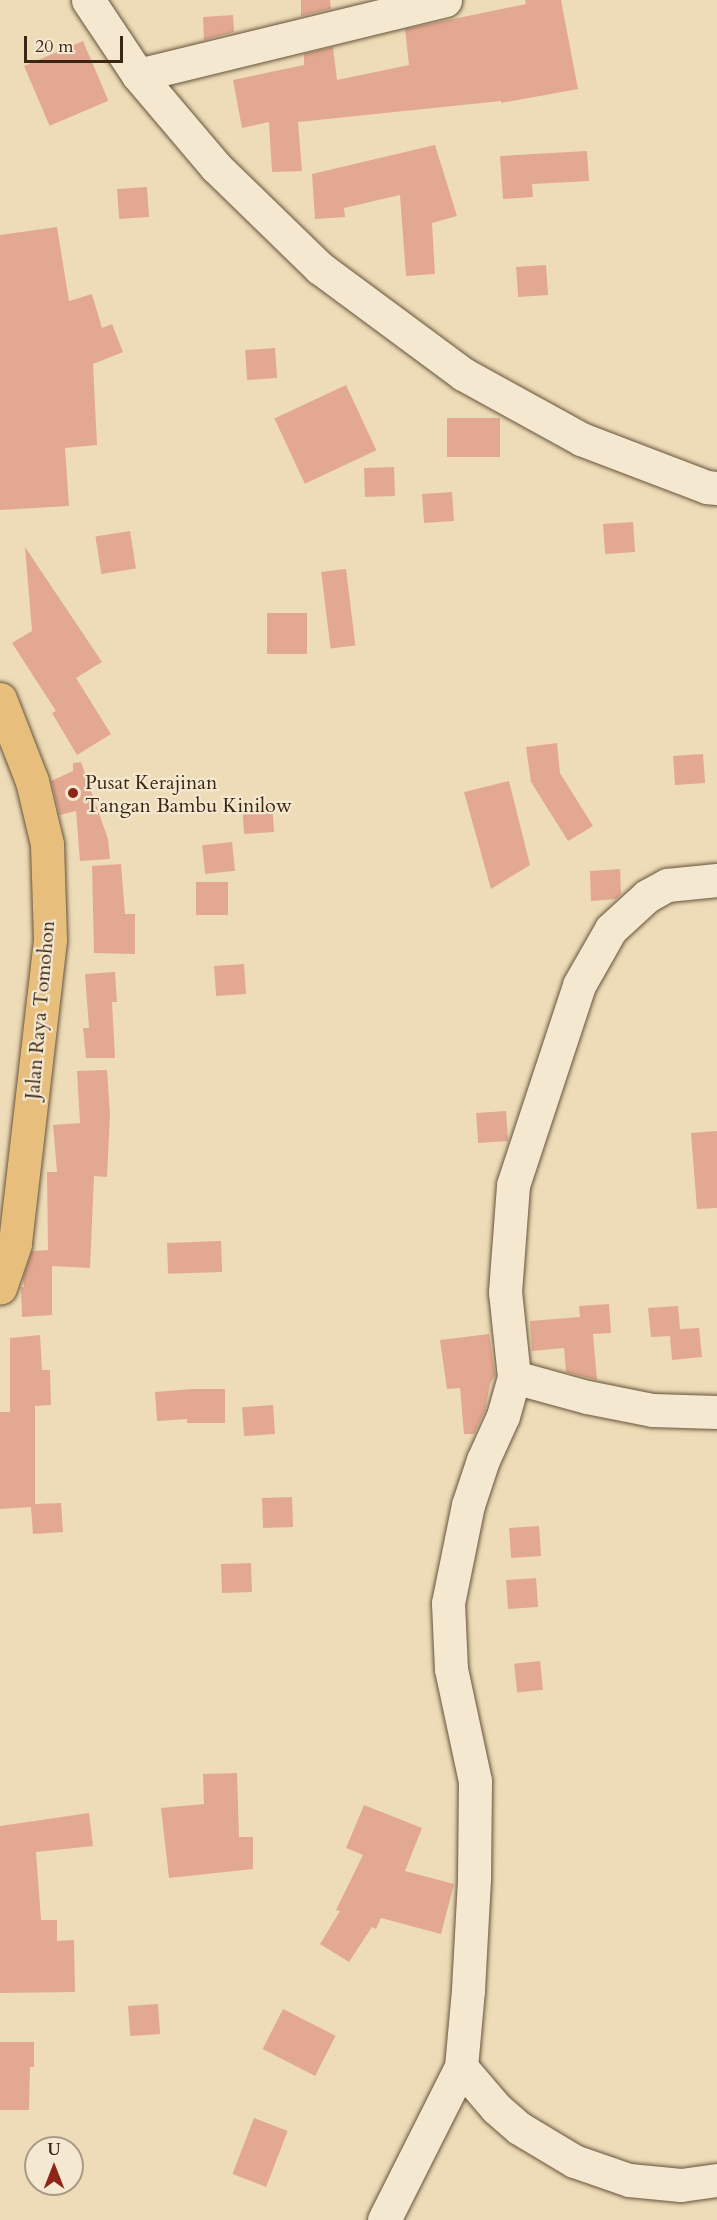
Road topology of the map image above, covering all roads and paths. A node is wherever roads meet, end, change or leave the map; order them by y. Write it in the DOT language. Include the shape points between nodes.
graph roads {
  1 [pos="88,0"];
  2 [pos="445,0"];
  3 [pos="138,75"];
  4 [pos="717,488"];
  5 [pos="0,699"];
  6 [pos="717,880"];
  7 [pos="0,1288"];
  8 [pos="514,1377"];
  9 [pos="717,1412"];
  10 [pos="461,2067"];
  11 [pos="717,2180"];
  12 [pos="384,2220"];
  1 -- 3 [label="street"];
  2 -- 3 [label="street"];
  3 -- 4 [label="street" via="216,167 320,268 463,374 581,439"];
  5 -- 7 [label="highway, Jalan Raya Tomohon" via="32,781 47,844 50,940 15,1244"];
  6 -- 8 [label="street" via="667,885 647,896 611,929 579,985 513,1185 505,1292"];
  8 -- 9 [label="street" via="652,1410"];
  8 -- 10 [label="street" via="468,1505 448,1603 451,1669 475,1781 474,1878"];
  10 -- 11 [label="street" via="519,2128 574,2160 629,2180 681,2185"];
  10 -- 12 [label="street"];
}
